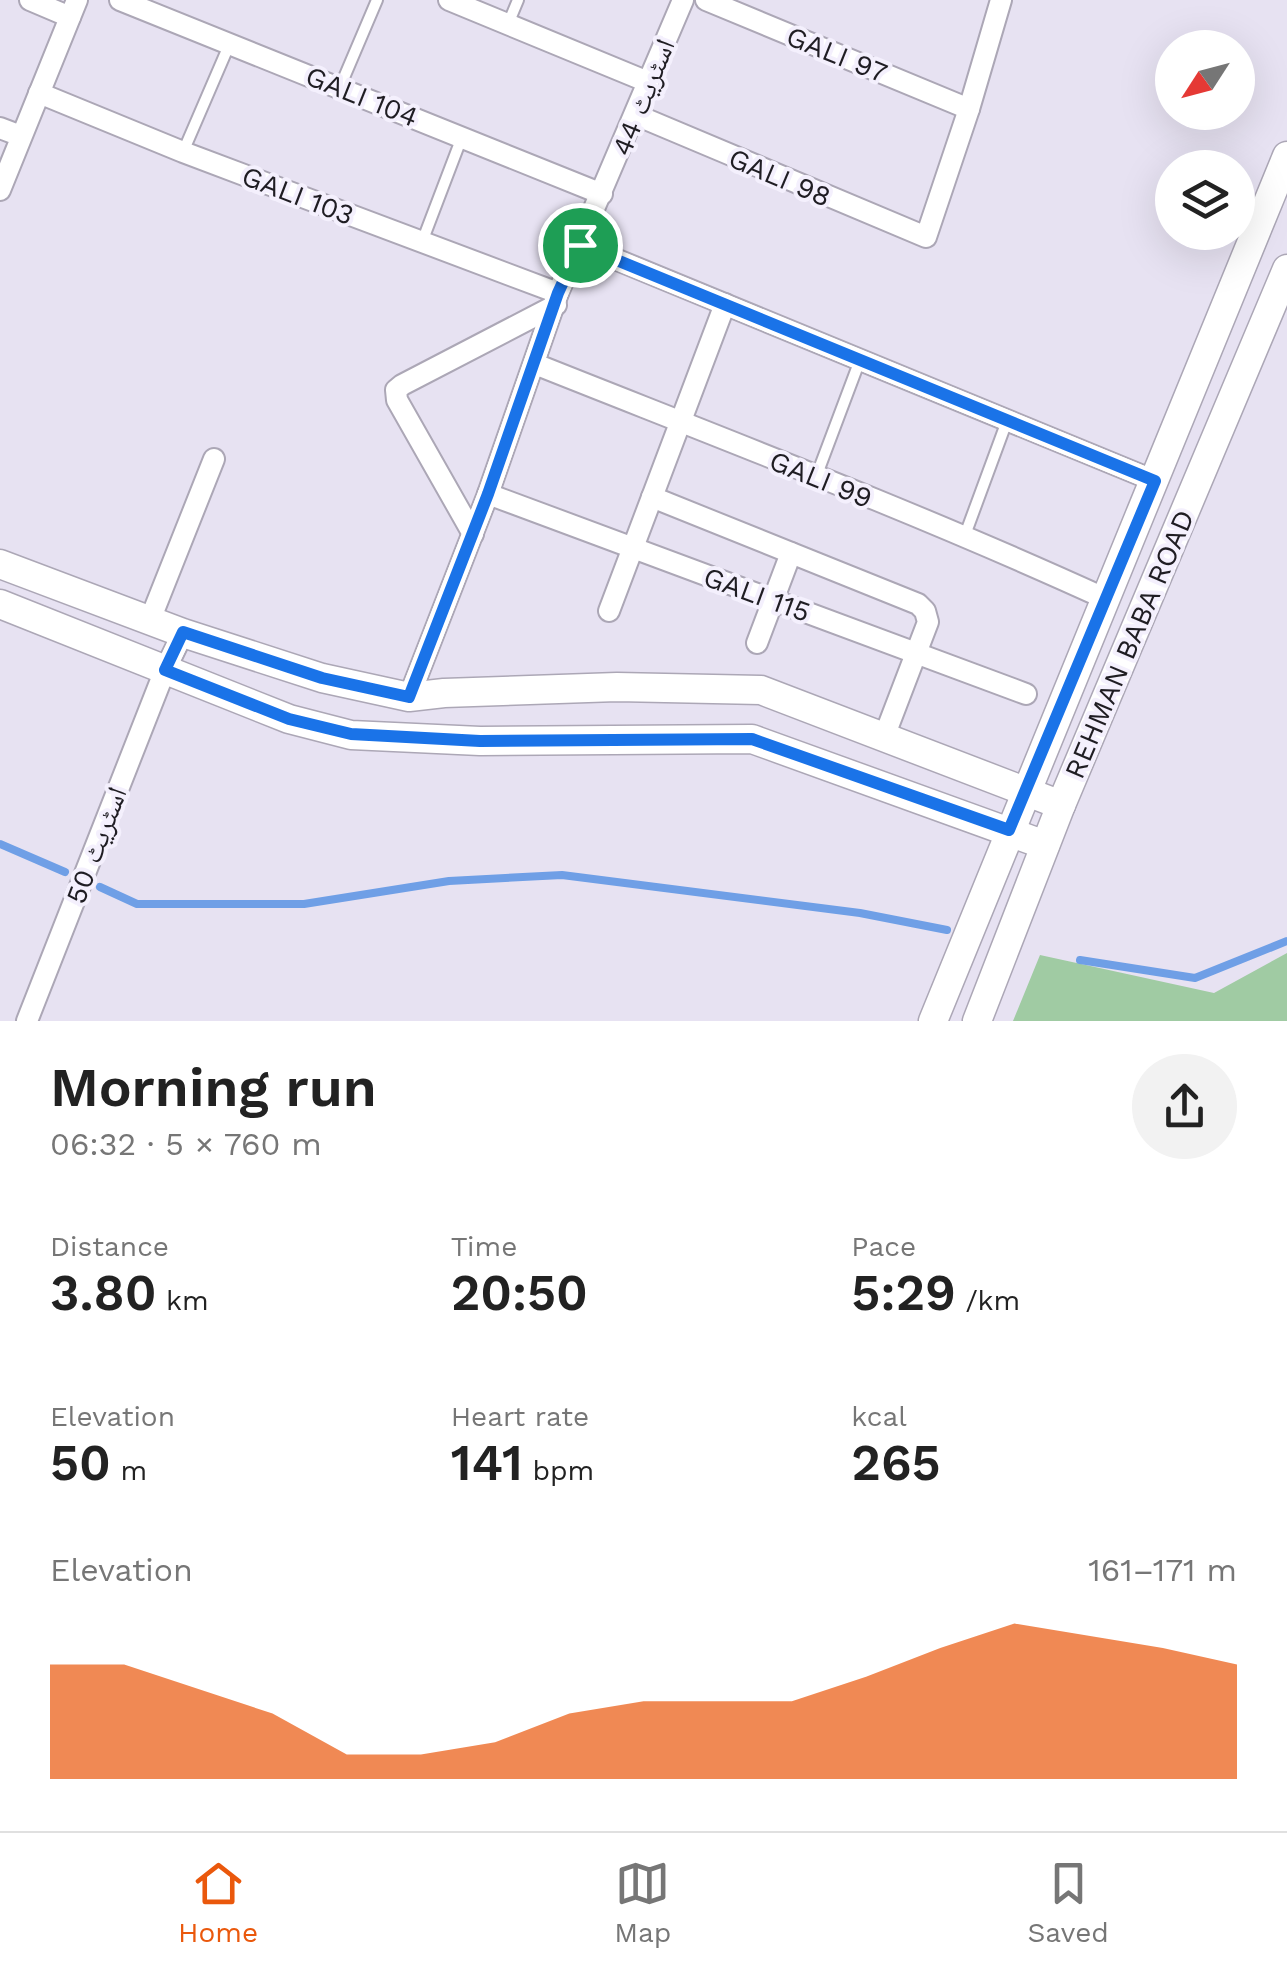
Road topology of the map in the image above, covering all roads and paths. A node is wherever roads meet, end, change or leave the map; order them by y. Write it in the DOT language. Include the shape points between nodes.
graph roads {
  1 [pos="30,0"];
  2 [pos="120,0"];
  3 [pos="378,0"];
  4 [pos="448,0"];
  5 [pos="518,0"];
  6 [pos="682,0"];
  7 [pos="706,0"];
  8 [pos="1000,0"];
  9 [pos="74,8"];
  10 [pos="508,24"];
  11 [pos="230,43"];
  12 [pos="648,82"];
  13 [pos="340,87"];
  14 [pos="39,93"];
  15 [pos="969,109"];
  16 [pos="636,115"];
  17 [pos="0,128"];
  18 [pos="21,136"];
  19 [pos="463,136"];
  20 [pos="184,152"];
  21 [pos="1287,156"];
  22 [pos="0,190"];
  23 [pos="602,194"];
  24 [pos="422,242"];
  25 [pos="580,245"];
  26 [pos="1287,269"];
  27 [pos="557,299"];
  28 [pos="725,304"];
  29 [pos="860,360"];
  30 [pos="535,364"];
  31 [pos="1008,420"];
  32 [pos="681,422"];
  33 [pos="214,459"];
  34 [pos="816,478"];
  35 [pos="1155,481"];
  36 [pos="488,494"];
  37 [pos="652,497"];
  38 [pos="473,534"];
  39 [pos="965,535"];
  40 [pos="632,550"];
  41 [pos="791,553"];
  42 [pos="0,564"];
  43 [pos="1104,598"];
  44 [pos="773,600"];
  45 [pos="0,604"];
  46 [pos="609,611"];
  47 [pos="150,620"];
  48 [pos="183,632"];
  49 [pos="757,643"];
  50 [pos="916,652"];
  51 [pos="165,670"];
  52 [pos="1026,694"];
  53 [pos="409,697"];
  54 [pos="884,737"];
  55 [pos="1024,790"];
  56 [pos="1061,806"];
  57 [pos="1009,830"];
  58 [pos="1046,845"];
  59 [pos="27,1021"];
  60 [pos="934,1021"];
  61 [pos="977,1021"];
  1 -- 9 [label="street"];
  2 -- 11 [label="street, GALI 104"];
  3 -- 13 [label="lane"];
  4 -- 10 [label="street"];
  5 -- 10 [label="lane"];
  6 -- 12 [label="street, اسٹریٹ 44"];
  7 -- 15 [label="street, GALI 97"];
  8 -- 15 [label="street"];
  9 -- 14 [label="street"];
  10 -- 12 [label="street"];
  11 -- 13 [label="street, GALI 104"];
  11 -- 20 [label="lane"];
  12 -- 16 [label="street, اسٹریٹ 44"];
  13 -- 19 [label="street, GALI 104"];
  14 -- 18 [label="street"];
  14 -- 20 [label="street, GALI 103"];
  15 -- 16 [label="street, GALI 98" via="926,237"];
  16 -- 23 [label="street, اسٹریٹ 44"];
  17 -- 18 [label="street"];
  18 -- 22 [label="street"];
  19 -- 23 [label="street, GALI 104"];
  19 -- 24 [label="lane"];
  20 -- 24 [label="street, GALI 103"];
  21 -- 35 [label="street, REHMAN BABA ROAD"];
  23 -- 25 [label="street, اسٹریٹ 44"];
  24 -- 27 [label="street, GALI 103"];
  25 -- 27 [label="street, اسٹریٹ 44"];
  25 -- 28 [label="street"];
  26 -- 56 [label="street, REHMAN BABA ROAD"];
  27 -- 30 [label="street, اسٹریٹ 44"];
  27 -- 38 [label="street" via="396,390"];
  28 -- 29 [label="street"];
  28 -- 32 [label="street"];
  29 -- 31 [label="street"];
  29 -- 34 [label="lane"];
  30 -- 32 [label="street, GALI 99"];
  30 -- 36 [label="street, اسٹریٹ 44"];
  31 -- 35 [label="street"];
  31 -- 39 [label="lane"];
  32 -- 34 [label="street, GALI 99"];
  32 -- 37 [label="street"];
  33 -- 47 [label="street"];
  34 -- 39 [label="street, GALI 99"];
  35 -- 43 [label="street, REHMAN BABA ROAD"];
  36 -- 38 [label="street, اسٹریٹ 44"];
  36 -- 40 [label="street, GALI 115"];
  37 -- 40 [label="street"];
  37 -- 41 [label="street"];
  38 -- 53 [label="street, اسٹریٹ 44"];
  39 -- 43 [label="street, GALI 99"];
  40 -- 44 [label="street, GALI 115"];
  40 -- 46 [label="street"];
  41 -- 44 [label="street"];
  41 -- 50 [label="street" via="918,604 928,622"];
  42 -- 47 [label="street"];
  43 -- 55 [label="street, REHMAN BABA ROAD"];
  44 -- 49 [label="street"];
  44 -- 50 [label="street, GALI 115"];
  45 -- 51 [label="street"];
  47 -- 48 [label="street"];
  48 -- 51 [label="street, اسٹریٹ 50"];
  48 -- 53 [label="street" via="322,678"];
  50 -- 52 [label="street, GALI 115"];
  50 -- 54 [label="street"];
  51 -- 57 [label="street" via="289,719 351,734 480,741 752,739"];
  51 -- 59 [label="street, اسٹریٹ 50"];
  53 -- 54 [label="street" via="617,687 761,690"];
  54 -- 55 [label="street"];
  55 -- 56 [label="street"];
  55 -- 57 [label="street, REHMAN BABA ROAD"];
  56 -- 58 [label="street, REHMAN BABA ROAD"];
  57 -- 58 [label="street"];
  57 -- 60 [label="street, REHMAN BABA ROAD"];
  58 -- 61 [label="street, REHMAN BABA ROAD"];
}
